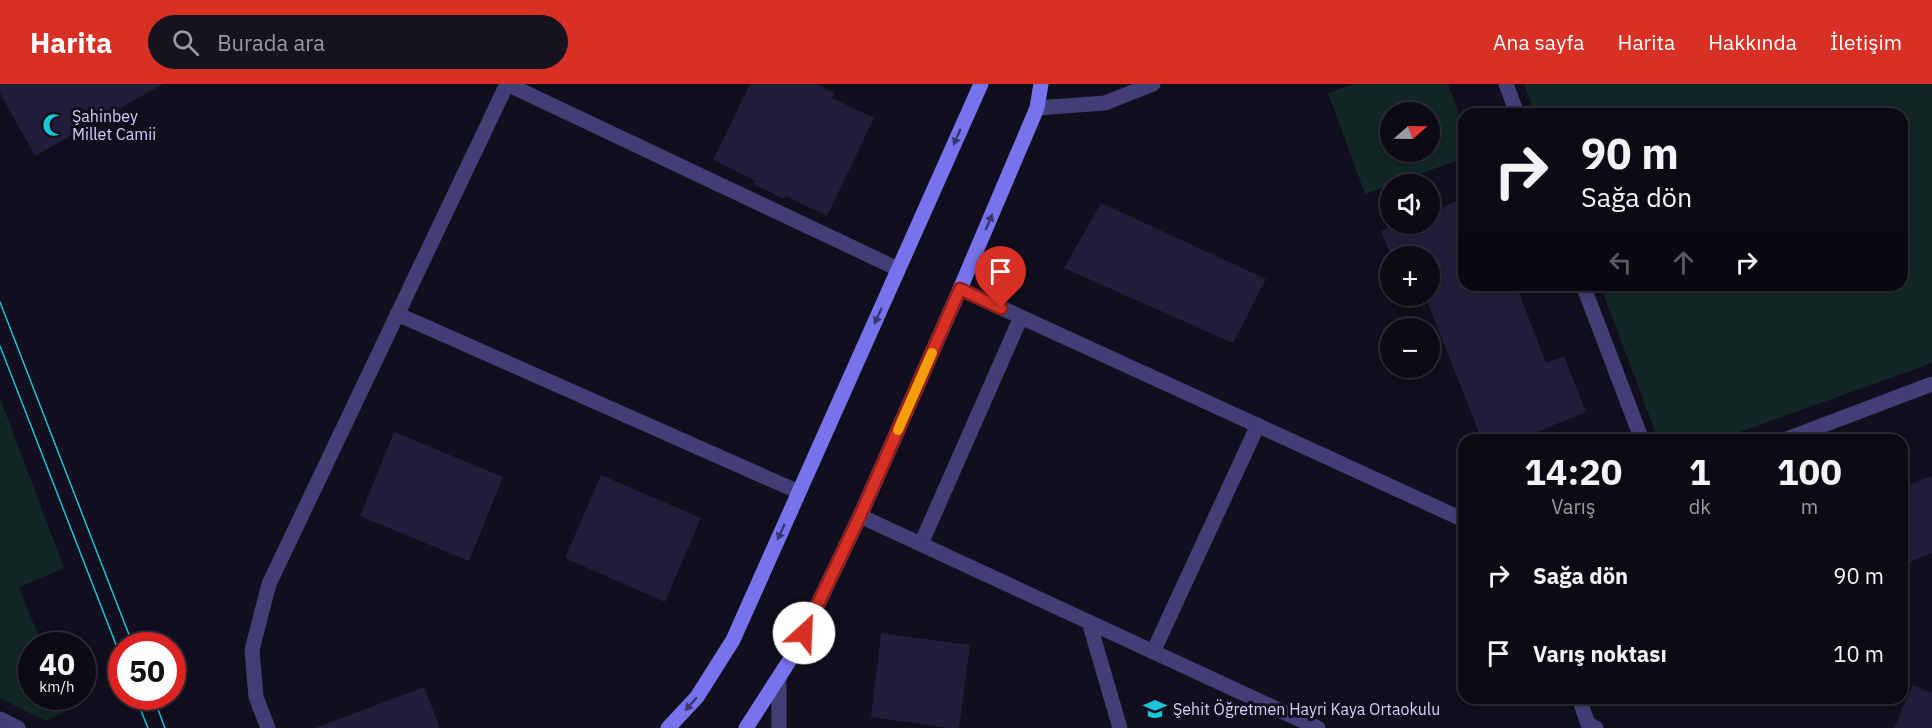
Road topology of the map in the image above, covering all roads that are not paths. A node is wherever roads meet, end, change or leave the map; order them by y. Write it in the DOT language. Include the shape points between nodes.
graph roads {
  1 [pos="507,84"];
  2 [pos="981,84"];
  3 [pos="1041,84"];
  4 [pos="1153,84"];
  5 [pos="1506,84"];
  6 [pos="1037,108"];
  7 [pos="1515,108"];
  8 [pos="898,269"];
  9 [pos="960,289"];
  10 [pos="1585,291"];
  11 [pos="397,314"];
  12 [pos="1021,317"];
  13 [pos="1932,384"];
  14 [pos="1258,425"];
  15 [pos="1640,434"];
  16 [pos="1800,434"];
  17 [pos="799,492"];
  18 [pos="860,516"];
  19 [pos="1458,516"];
  20 [pos="921,544"];
  21 [pos="1089,622"];
  22 [pos="1153,652"];
  23 [pos="779,678"];
  24 [pos="1580,704"];
  25 [pos="0,719"];
  26 [pos="1586,727"];
  27 [pos="18,728"];
  28 [pos="268,728"];
  29 [pos="668,728"];
  30 [pos="746,728"];
  31 [pos="779,728"];
  32 [pos="1120,728"];
  33 [pos="1318,728"];
  1 -- 8 [label="street"];
  1 -- 11 [label="street"];
  2 -- 8 [label="main road, one-way"];
  3 -- 6 [label="main road"];
  4 -- 6 [label="street" via="1105,104"];
  5 -- 7 [label="street"];
  9 -- 6 [label="main road, one-way"];
  8 -- 17 [label="main road, one-way"];
  9 -- 12 [label="street"];
  9 -- 18 [label="main road"];
  10 -- 15 [label="street"];
  11 -- 17 [label="street"];
  11 -- 28 [label="street" via="269,585 252,650 256,697"];
  12 -- 14 [label="street"];
  12 -- 20 [label="street"];
  13 -- 16 [label="street"];
  14 -- 19 [label="street"];
  14 -- 22 [label="street"];
  17 -- 29 [label="main road, one-way" via="733,640 697,697"];
  18 -- 20 [label="street"];
  18 -- 23 [label="main road"];
  20 -- 21 [label="street"];
  21 -- 22 [label="street"];
  21 -- 32 [label="street"];
  22 -- 33 [label="street"];
  23 -- 30 [label="main road"];
  23 -- 31 [label="street"];
  24 -- 26 [label="street"];
  25 -- 27 [label="street"];
}
